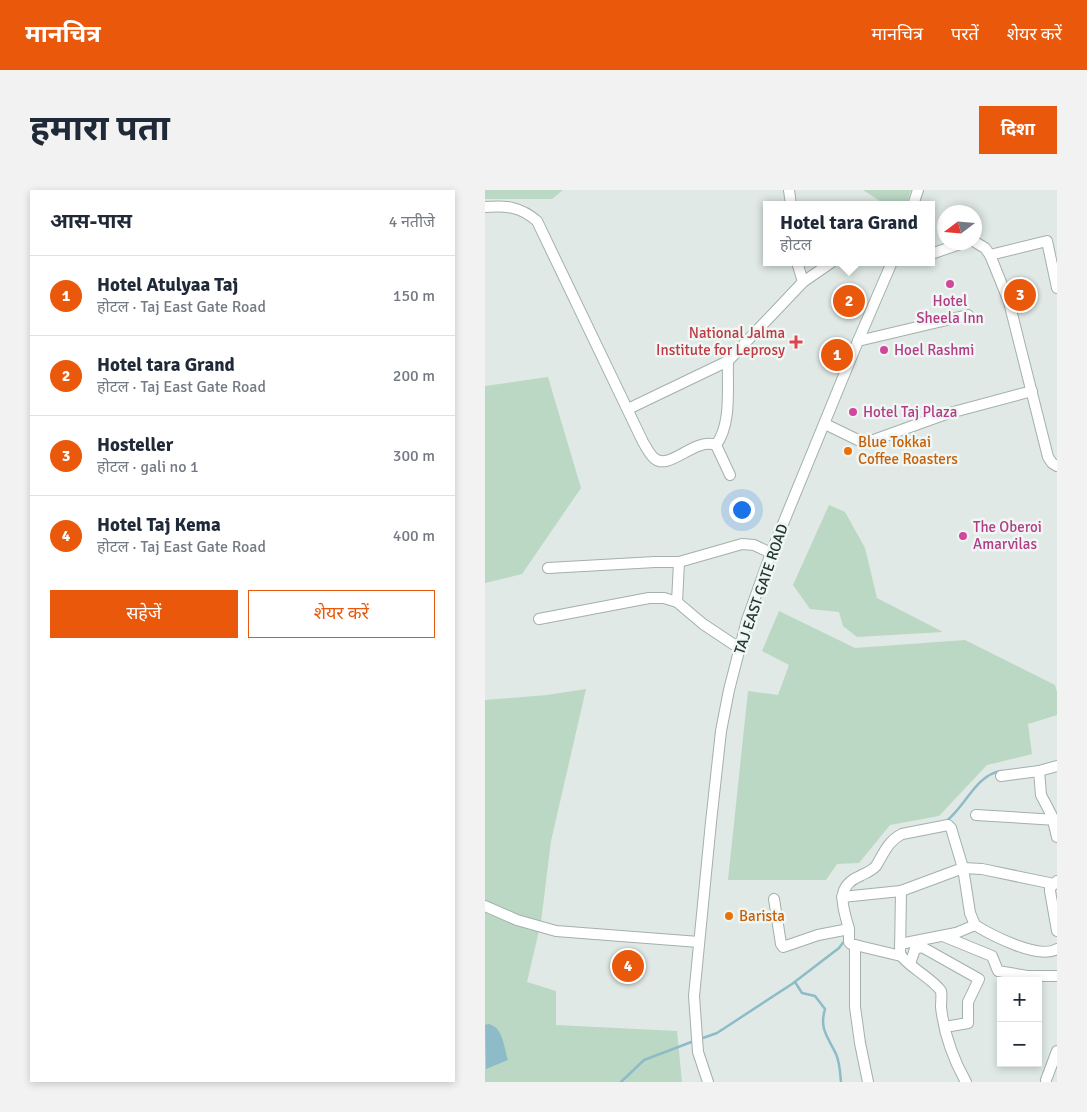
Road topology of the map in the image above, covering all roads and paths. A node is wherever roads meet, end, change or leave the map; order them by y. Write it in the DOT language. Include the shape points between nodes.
graph roads {
  1 [pos="485,207"];
  2 [pos="1052,240"];
  3 [pos="982,246"];
  4 [pos="990,255"];
  5 [pos="798,266"];
  6 [pos="826,266"];
  7 [pos="890,266"];
  8 [pos="803,282"];
  9 [pos="1057,288"];
  10 [pos="968,315"];
  11 [pos="858,341"];
  12 [pos="727,361"];
  13 [pos="1032,390"];
  14 [pos="628,409"];
  15 [pos="825,424"];
  16 [pos="716,445"];
  17 [pos="1055,464"];
  18 [pos="729,475"];
  19 [pos="771,553"];
  20 [pos="679,562"];
  21 [pos="548,568"];
  22 [pos="677,602"];
  23 [pos="539,619"];
  24 [pos="739,648"];
  25 [pos="1057,766"];
  26 [pos="1039,771"];
  27 [pos="1001,776"];
  28 [pos="976,815"];
  29 [pos="1055,821"];
  30 [pos="1057,837"];
  31 [pos="963,868"];
  32 [pos="1055,883"];
  33 [pos="901,890"];
  34 [pos="842,897"];
  35 [pos="774,899"];
  36 [pos="485,906"];
  37 [pos="975,925"];
  38 [pos="849,928"];
  39 [pos="1057,931"];
  40 [pos="943,936"];
  41 [pos="699,942"];
  42 [pos="900,944"];
  43 [pos="855,945"];
  44 [pos="1057,949"];
  45 [pos="901,956"];
  46 [pos="910,964"];
  47 [pos="1057,976"];
  48 [pos="945,1027"];
  49 [pos="1057,1051"];
  50 [pos="1046,1080"];
  51 [pos="708,1082"];
  52 [pos="868,1082"];
  53 [pos="966,1082"];
  1 -- 14 [label="street" via="521,209 537,221"];
  2 -- 4 [label="street"];
  2 -- 9 [label="street"];
  3 -- 4 [label="street"];
  4 -- 13 [label="street" via="1009,302"];
  5 -- 8 [label="street"];
  6 -- 8 [label="street"];
  7 -- 11 [label="street, TAJ EAST GATE ROAD"];
  8 -- 12 [label="street"];
  10 -- 11 [label="street"];
  11 -- 15 [label="street, TAJ EAST GATE ROAD"];
  12 -- 14 [label="street"];
  12 -- 16 [label="street" via="725,427"];
  13 -- 15 [label="street" via="946,414 871,441 860,441"];
  13 -- 17 [label="street" via="1048,457"];
  14 -- 16 [label="street" via="643,442 654,458 661,462 669,462 701,444"];
  15 -- 19 [label="street, TAJ EAST GATE ROAD"];
  16 -- 18 [label="street"];
  19 -- 20 [label="street" via="742,544"];
  19 -- 24 [label="street, TAJ EAST GATE ROAD"];
  20 -- 21 [label="street"];
  20 -- 22 [label="street"];
  22 -- 23 [label="street" via="649,598"];
  22 -- 24 [label="street"];
  24 -- 41 [label="street, TAJ EAST GATE ROAD" via="721,731"];
  25 -- 26 [label="street"];
  26 -- 27 [label="street"];
  26 -- 29 [label="street" via="1041,795"];
  28 -- 29 [label="street"];
  29 -- 30 [label="street"];
  31 -- 32 [label="street"];
  31 -- 33 [label="street"];
  31 -- 34 [label="street" via="948,825 902,834 892,840 875,868 848,882"];
  31 -- 37 [label="street"];
  32 -- 39 [label="street" via="1050,891"];
  33 -- 34 [label="street"];
  33 -- 42 [label="street"];
  34 -- 38 [label="street"];
  35 -- 38 [label="street" via="783,947"];
  36 -- 41 [label="street" via="517,920 556,931"];
  37 -- 40 [label="street"];
  37 -- 44 [label="street" via="1019,946 1040,952"];
  38 -- 43 [label="street" via="850,943"];
  40 -- 42 [label="street"];
  40 -- 47 [label="street" via="992,956 998,971 1027,976"];
  41 -- 51 [label="street, TAJ EAST GATE ROAD" via="694,996 698,1052"];
  42 -- 45 [label="street"];
  43 -- 45 [label="street"];
  43 -- 52 [label="street" via="855,1007"];
  45 -- 46 [label="street"];
  46 -- 48 [label="street" via="941,991"];
  46 -- 48 [label="street" via="915,949 922,948 979,979 968,1002 967,1023"];
  48 -- 53 [label="street" via="953,1056"];
  49 -- 50 [label="street"];
}
